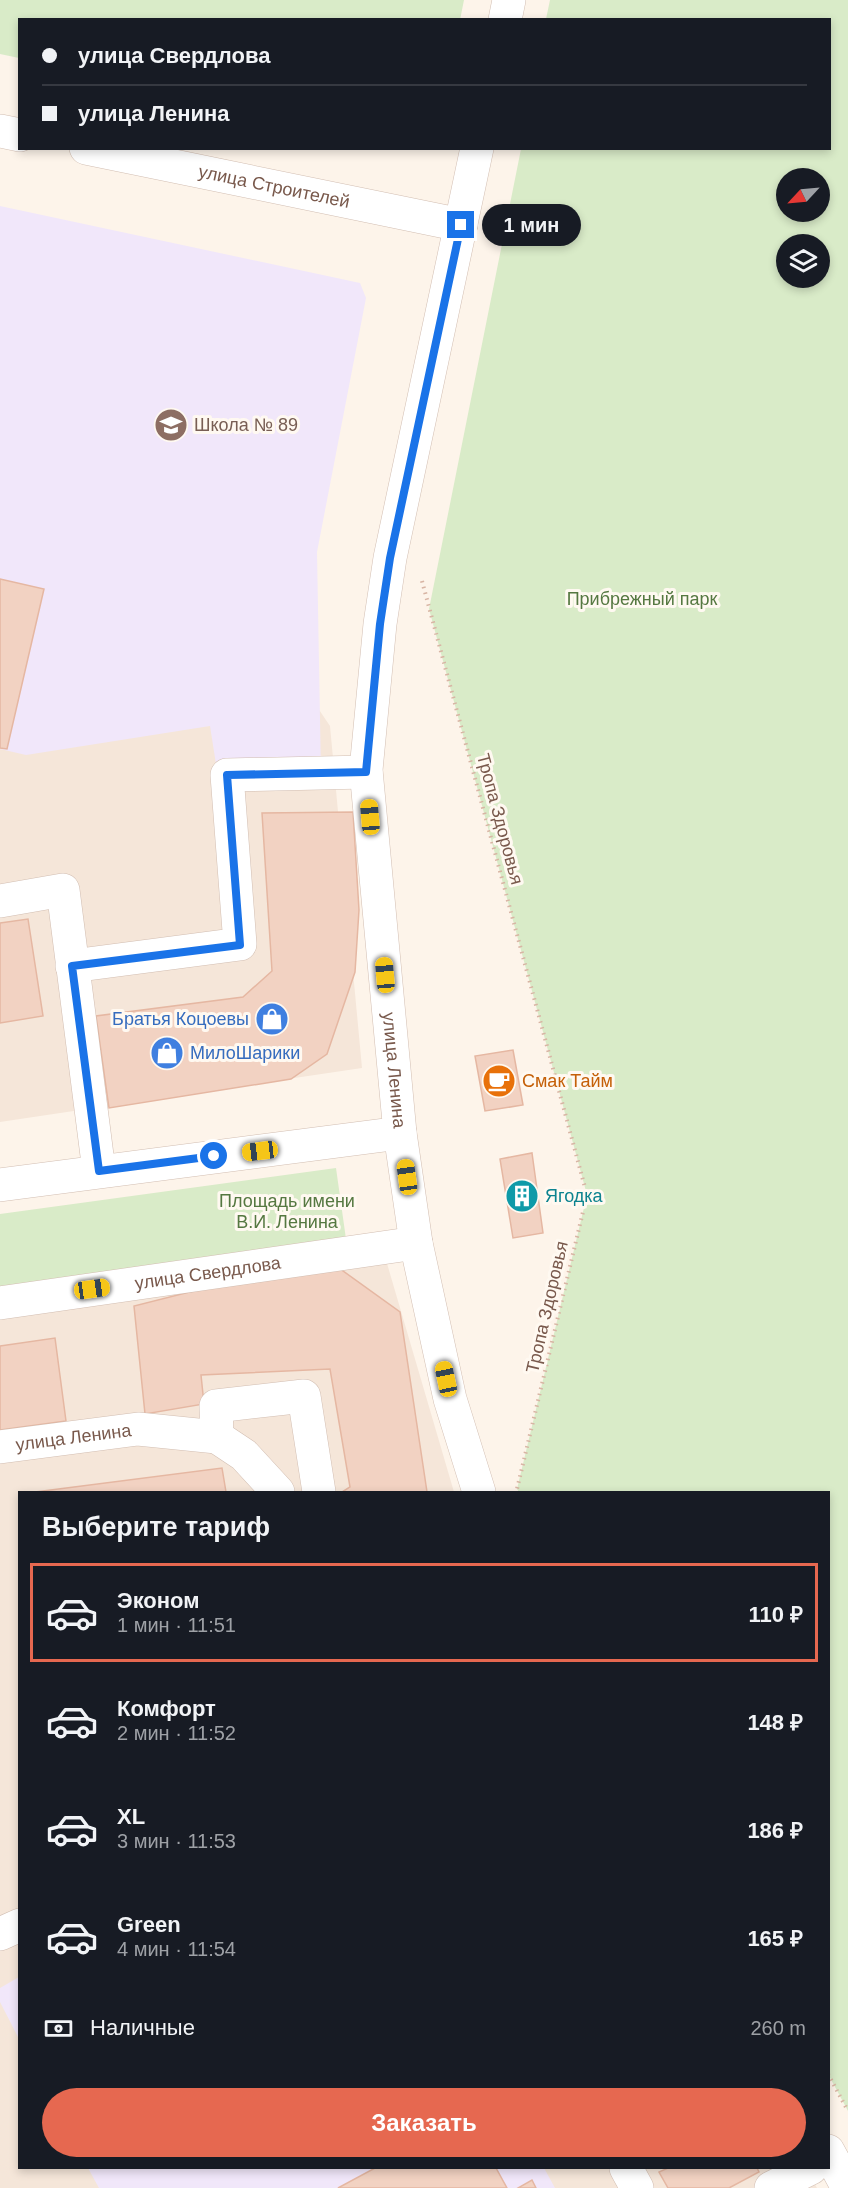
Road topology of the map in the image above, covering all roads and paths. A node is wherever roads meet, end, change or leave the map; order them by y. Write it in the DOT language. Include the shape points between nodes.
graph roads {
  1 [pos="509,0"];
  2 [pos="505,18"];
  3 [pos="0,131"];
  4 [pos="18,135"];
  5 [pos="96,150"];
  6 [pos="477,150"];
  7 [pos="461,225"];
  8 [pos="422,578"];
  9 [pos="366,772"];
  10 [pos="0,900"];
  11 [pos="72,966"];
  12 [pos="400,1133"];
  13 [pos="99,1171"];
  14 [pos="0,1185"];
  15 [pos="416,1243"];
  16 [pos="0,1303"];
  17 [pos="218,1437"];
  18 [pos="0,1447"];
  19 [pos="277,1491"];
  20 [pos="319,1491"];
  21 [pos="479,1491"];
  22 [pos="518,1491"];
  23 [pos="18,1926"];
  24 [pos="0,1934"];
  25 [pos="830,2078"];
  26 [pos="848,2111"];
  27 [pos="830,2165"];
  28 [pos="627,2169"];
  29 [pos="806,2169"];
  30 [pos="637,2188"];
  31 [pos="771,2188"];
  32 [pos="848,2188"];
  1 -- 2 [label="street"];
  3 -- 4 [label="street"];
  5 -- 7 [label="street, улица Строителей"];
  6 -- 7 [label="street, улица Ленина"];
  7 -- 9 [label="street, улица Ленина" via="390,558"];
  8 -- 22 [label="path, Тропа Здоровья" via="587,1195"];
  9 -- 11 [label="street" via="227,775 240,945"];
  9 -- 12 [label="street, улица Ленина"];
  10 -- 11 [label="street" via="63,890"];
  11 -- 13 [label="street"];
  12 -- 13 [label="street"];
  12 -- 15 [label="street, улица Ленина"];
  13 -- 14 [label="street"];
  15 -- 16 [label="street, улица Свердлова"];
  15 -- 21 [label="street, улица Ленина" via="450,1398"];
  17 -- 18 [label="street, улица Ленина" via="138,1429"];
  17 -- 19 [label="street, улица Ленина" via="244,1455"];
  17 -- 20 [label="street" via="216,1406 304,1396"];
  23 -- 24 [label="street"];
  25 -- 26 [label="path"];
  27 -- 32 [label="street"];
  28 -- 30 [label="street"];
  29 -- 31 [label="street"];
}
